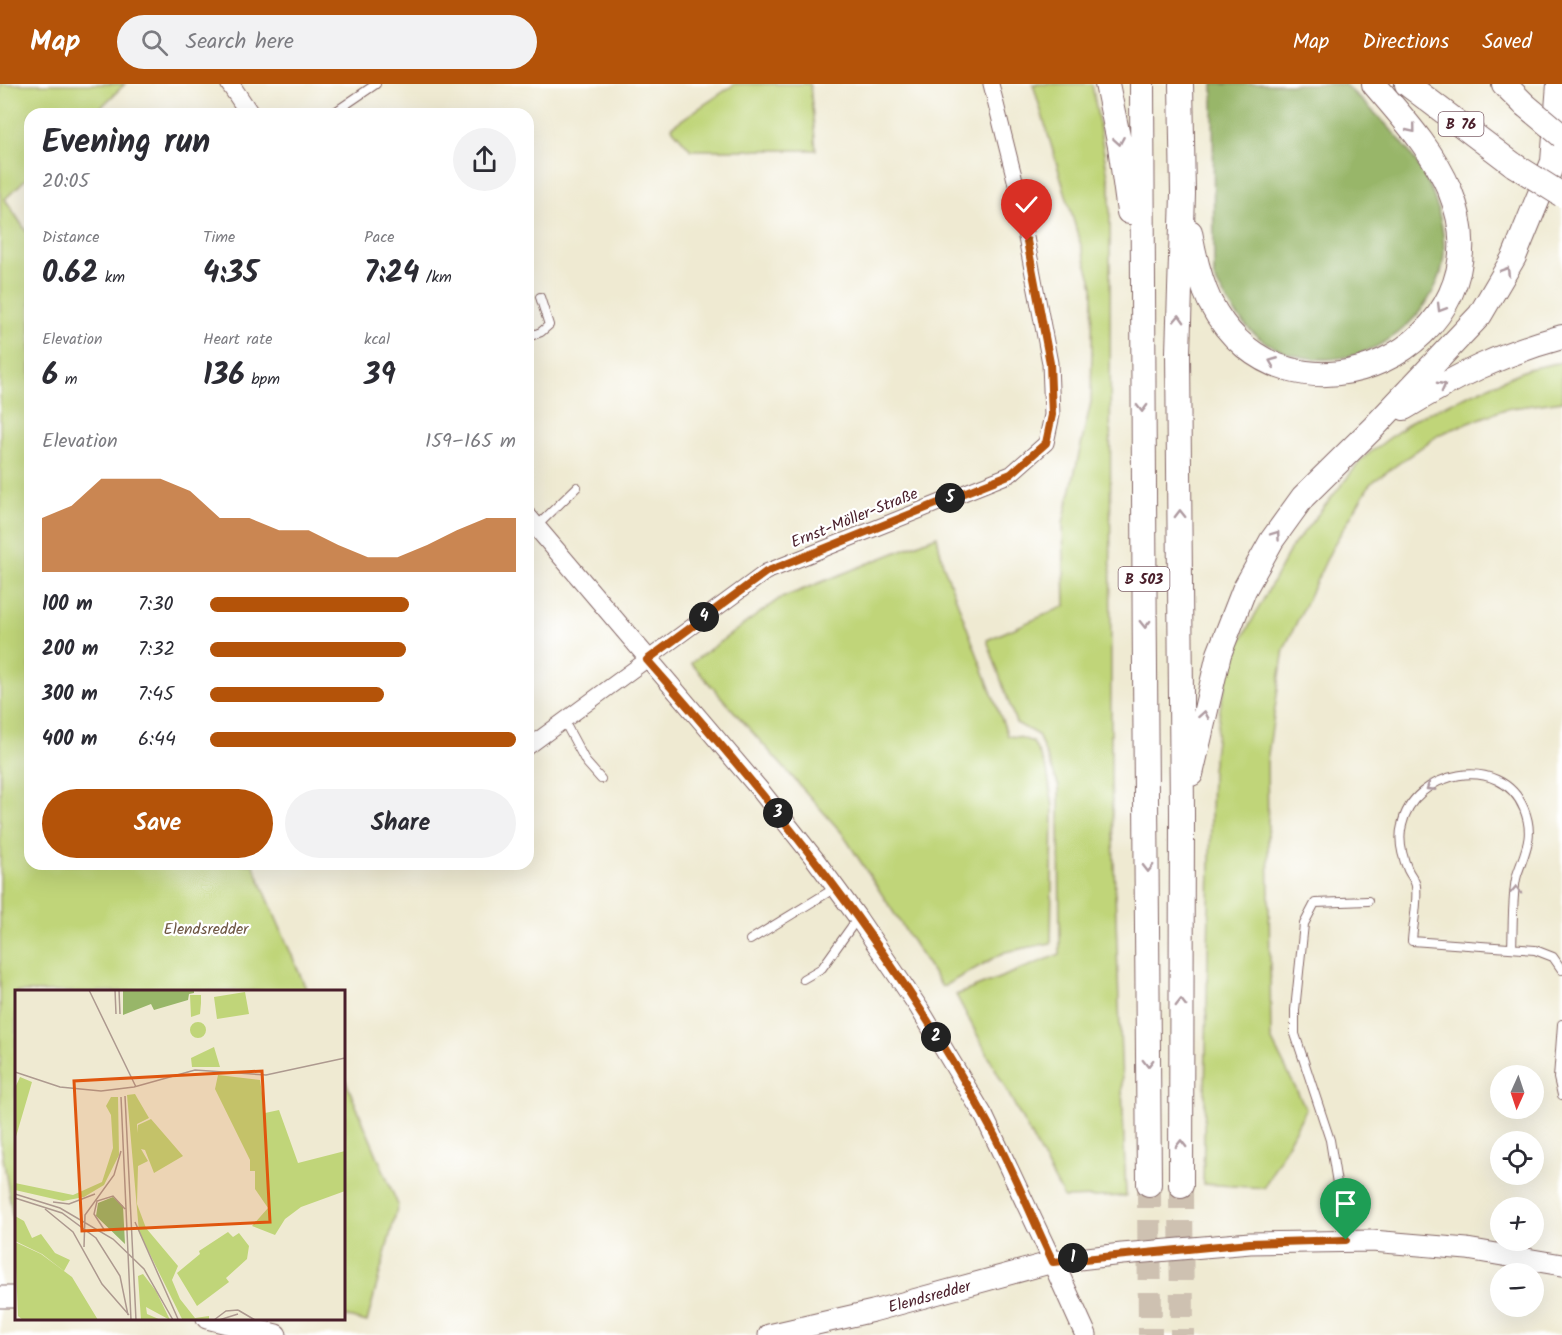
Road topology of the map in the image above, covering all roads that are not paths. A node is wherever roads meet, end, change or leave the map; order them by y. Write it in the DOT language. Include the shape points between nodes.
graph roads {
  1 [pos="230,84"];
  2 [pos="376,84"];
  3 [pos="991,84"];
  4 [pos="1107,84"];
  5 [pos="1142,84"];
  6 [pos="1181,84"];
  7 [pos="1374,84"];
  8 [pos="1407,84"];
  9 [pos="1504,84"];
  10 [pos="1559,84"];
  11 [pos="246,108"];
  12 [pos="341,108"];
  13 [pos="1562,136"];
  14 [pos="1183,194"];
  15 [pos="1562,195"];
  16 [pos="540,297"];
  17 [pos="534,335"];
  18 [pos="1562,337"];
  19 [pos="1141,349"];
  20 [pos="1374,427"];
  21 [pos="577,488"];
  22 [pos="534,520"];
  23 [pos="534,524"];
  24 [pos="647,660"];
  25 [pos="564,721"];
  26 [pos="534,743"];
  27 [pos="601,778"];
  28 [pos="1182,813"];
  29 [pos="836,887"];
  30 [pos="1368,901"];
  31 [pos="858,918"];
  32 [pos="750,940"];
  33 [pos="1512,948"];
  34 [pos="1562,970"];
  35 [pos="803,979"];
  36 [pos="1562,1024"];
  37 [pos="1562,1095"];
  38 [pos="1149,1184"];
  39 [pos="1181,1185"];
  40 [pos="1346,1240"];
  41 [pos="1053,1262"];
  42 [pos="1562,1265"];
  43 [pos="215,1320"];
  44 [pos="276,1335"];
  45 [pos="769,1335"];
  46 [pos="1086,1335"];
  1 -- 11 [label="street"];
  2 -- 12 [label="lane"];
  3 -- 24 [label="street, Ernst-Möller-Straße" via="1015,180 1050,363 1052,415 1046,443 1011,474 766,572"];
  4 -- 19 [label="highway, one-way" via="1129,207"];
  5 -- 19 [label="highway, B 503"];
  6 -- 14 [label="highway, B 503"];
  7 -- 14 [label="highway, one-way" via="1436,163 1450,192 1460,245 1449,295 1438,315 1412,344 1392,358 1352,373 1309,373 1263,358 1242,343 1210,301 1194,253"];
  8 -- 15 [label="highway, B 76, bridge" via="1514,165"];
  9 -- 13 [label="highway, bridge"];
  20 -- 10 [label="highway, one-way" via="1480,315 1514,257 1553,162"];
  28 -- 14 [label="highway, B 503, one-way" via="1178,353"];
  16 -- 17 [label="lane" via="549,325"];
  20 -- 18 [label="highway, one-way" via="1440,386 1515,350"];
  19 -- 38 [label="highway, B 503, one-way"];
  28 -- 20 [label="highway, one-way" via="1219,654 1244,590 1272,540 1303,497"];
  21 -- 22 [label="lane"];
  23 -- 24 [label="street"];
  24 -- 25 [label="street, Ernst-Möller-Straße"];
  24 -- 29 [label="street" via="760,790"];
  25 -- 26 [label="street, Ernst-Möller-Straße"];
  25 -- 27 [label="lane" via="586,762"];
  39 -- 28 [label="highway, B 503, one-way"];
  29 -- 31 [label="street"];
  29 -- 32 [label="lane"];
  30 -- 40 [label="lane" via="1315,903 1304,924 1295,1010 1295,1034 1330,1140"];
  31 -- 35 [label="lane" via="822,969"];
  31 -- 41 [label="street" via="919,1008 984,1116"];
  33 -- 33 [label="lane, one-way" via="1517,876 1527,855 1529,831 1520,801 1501,783 1481,775 1457,775 1431,785 1416,797 1405,815 1400,835 1402,854 1416,888 1412,941"];
  33 -- 34 [label="lane" via="1547,954"];
  36 -- 37 [label="lane" via="1558,1078"];
  40 -- 41 [label="main road, Elendsredder" via="1250,1243"];
  40 -- 42 [label="main road, Elendsredder" via="1467,1249"];
  41 -- 45 [label="main road, Elendsredder"];
  41 -- 46 [label="main road"];
  43 -- 44 [label="main road"];
}
